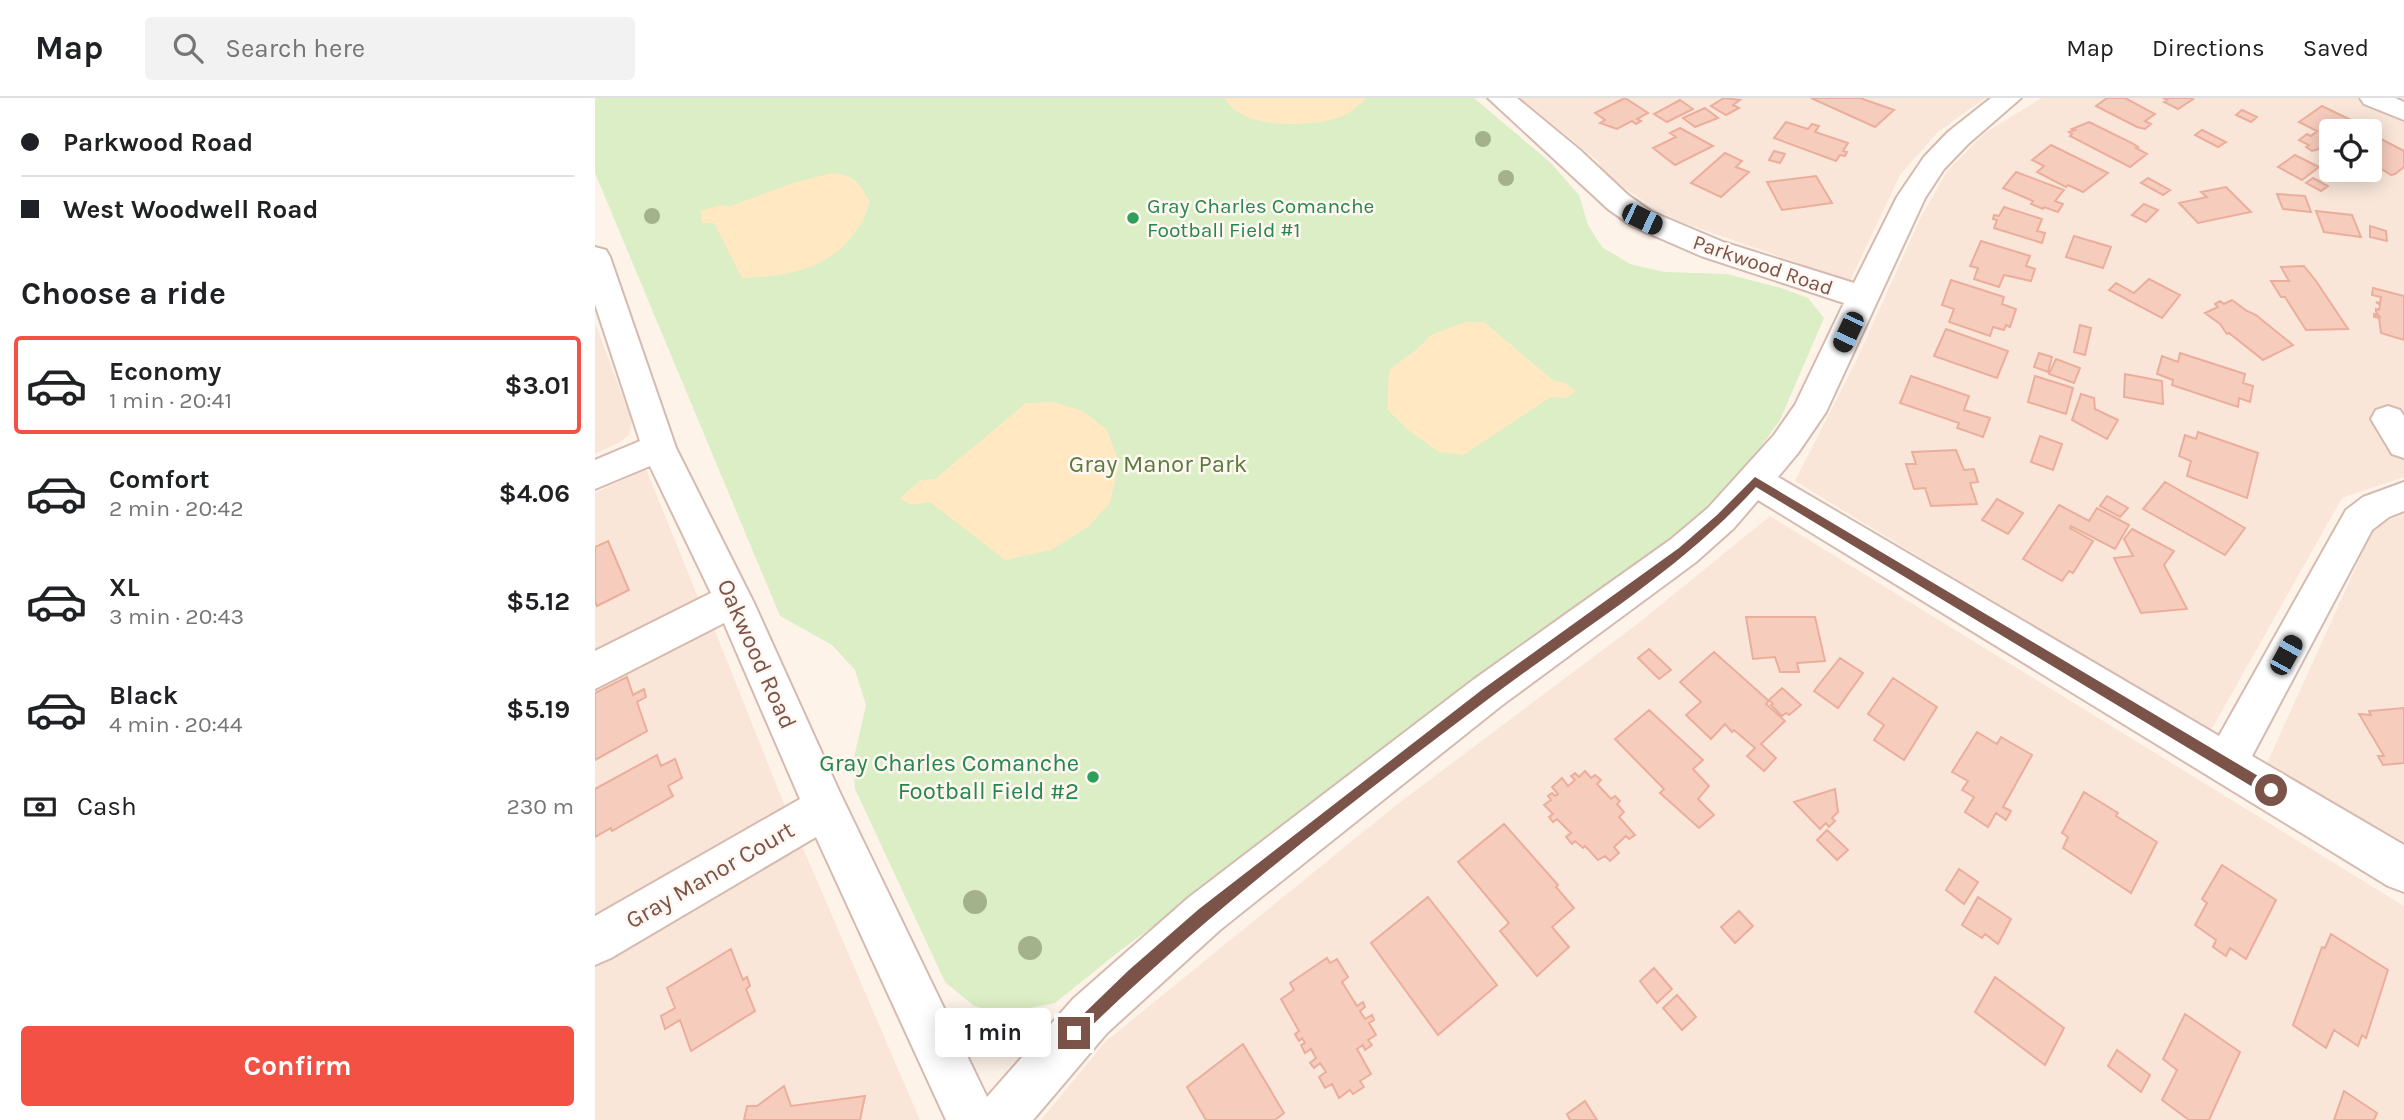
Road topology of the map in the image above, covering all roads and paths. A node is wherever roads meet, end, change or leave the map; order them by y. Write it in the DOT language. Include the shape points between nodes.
graph roads {
  1 [pos="1501,98"];
  2 [pos="2008,98"];
  3 [pos="2373,98"];
  4 [pos="2404,113"];
  5 [pos="595,257"];
  6 [pos="1864,298"];
  7 [pos="659,448"];
  8 [pos="595,475"];
  9 [pos="1755,481"];
  10 [pos="2404,496"];
  11 [pos="733,600"];
  12 [pos="595,671"];
  13 [pos="2226,764"];
  14 [pos="825,808"];
  15 [pos="2404,870"];
  16 [pos="595,942"];
  17 [pos="972,1120"];
  18 [pos="1000,1120"];
  1 -- 6 [label="street, Parkwood Road" via="1642,219 1712,249"];
  2 -- 6 [label="street" via="1934,163 1911,197"];
  3 -- 4 [label="street"];
  5 -- 7 [label="street, Oakwood Road"];
  6 -- 9 [label="street" via="1809,412"];
  7 -- 8 [label="street"];
  7 -- 11 [label="street, Oakwood Road"];
  9 -- 13 [label="street"];
  9 -- 18 [label="street" via="1683,551 1487,693 1204,914 1090,1016"];
  10 -- 13 [label="street" via="2359,520"];
  11 -- 12 [label="street"];
  11 -- 14 [label="street, Oakwood Road"];
  13 -- 15 [label="street"];
  14 -- 16 [label="street, Gray Manor Court"];
  14 -- 17 [label="street, Oakwood Road"];
}
